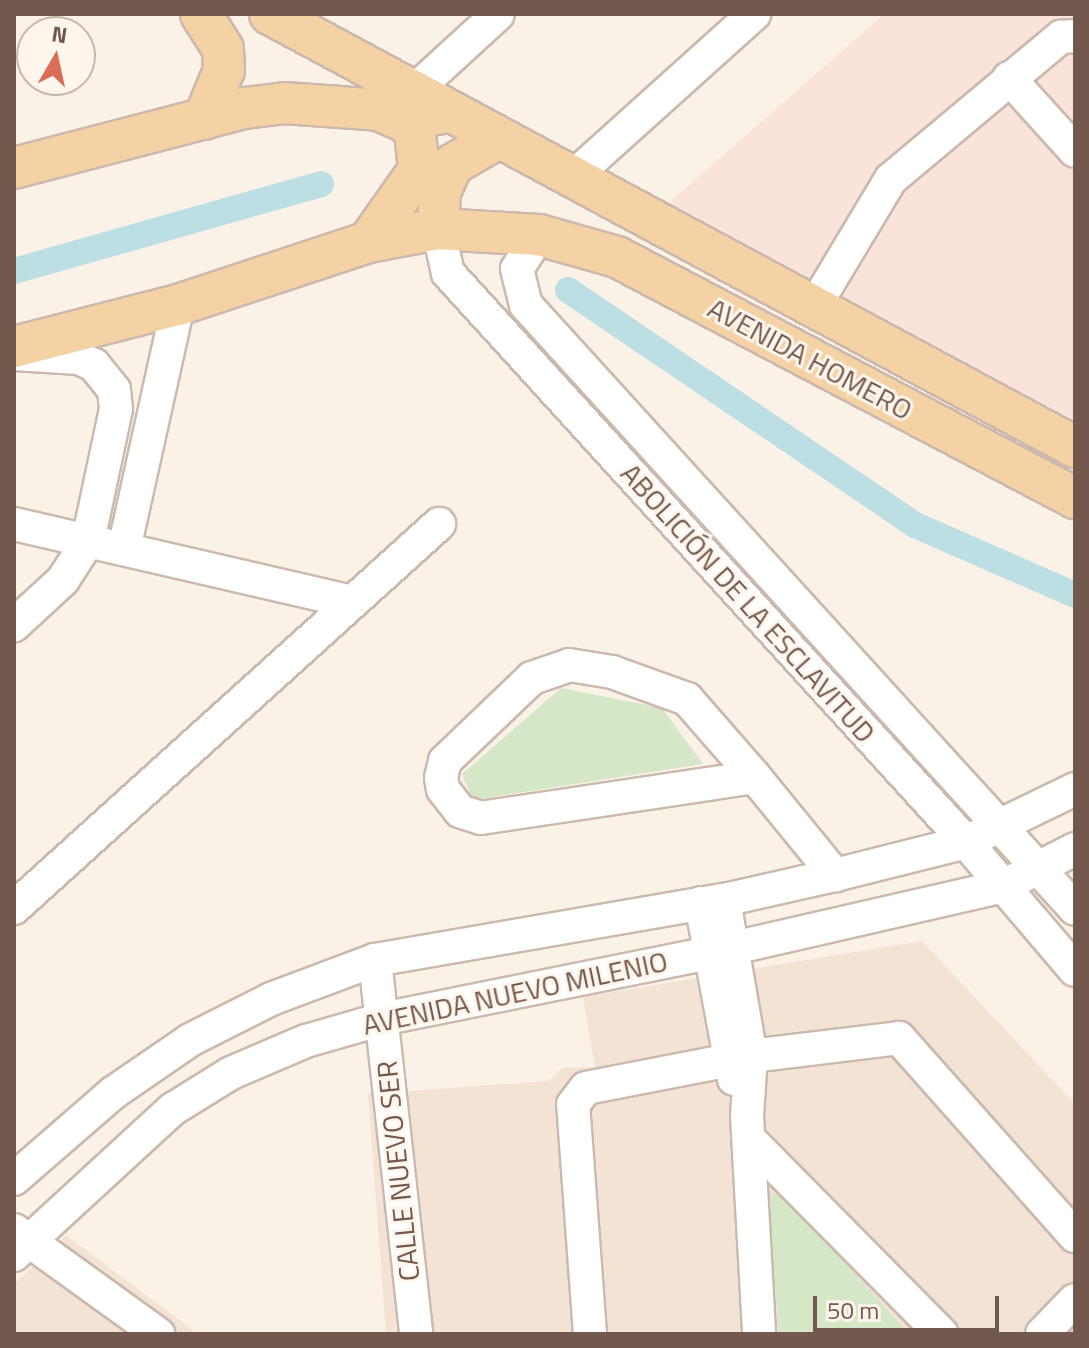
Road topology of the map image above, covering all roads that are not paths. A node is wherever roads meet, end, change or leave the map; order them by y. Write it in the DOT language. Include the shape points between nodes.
graph roads {
  1 [pos="201,14"];
  2 [pos="270,14"];
  3 [pos="754,14"];
  4 [pos="487,18"];
  5 [pos="1075,36"];
  6 [pos="1009,78"];
  7 [pos="413,92"];
  8 [pos="373,106"];
  9 [pos="457,117"];
  10 [pos="204,119"];
  11 [pos="498,138"];
  12 [pos="1075,151"];
  13 [pos="14,168"];
  14 [pos="563,172"];
  15 [pos="438,229"];
  16 [pos="539,235"];
  17 [pos="368,242"];
  18 [pos="178,305"];
  19 [pos="814,307"];
  20 [pos="14,347"];
  21 [pos="14,354"];
  22 [pos="1075,447"];
  23 [pos="1064,487"];
  24 [pos="14,524"];
  25 [pos="439,524"];
  26 [pos="88,541"];
  27 [pos="124,549"];
  28 [pos="351,602"];
  29 [pos="14,625"];
  30 [pos="755,777"];
  31 [pos="1075,789"];
  32 [pos="999,828"];
  33 [pos="966,842"];
  34 [pos="1075,849"];
  35 [pos="1038,869"];
  36 [pos="835,875"];
  37 [pos="1003,886"];
  38 [pos="712,902"];
  39 [pos="14,908"];
  40 [pos="1075,909"];
  41 [pos="721,950"];
  42 [pos="375,960"];
  43 [pos="1075,969"];
  44 [pos="382,1019"];
  45 [pos="739,1058"];
  46 [pos="748,1127"];
  47 [pos="14,1179"];
  48 [pos="1075,1236"];
  49 [pos="19,1241"];
  50 [pos="1075,1300"];
  51 [pos="158,1334"];
  52 [pos="416,1334"];
  53 [pos="590,1334"];
  54 [pos="759,1334"];
  55 [pos="942,1334"];
  56 [pos="1042,1334"];
  1 -- 10 [label="main road" via="223,49 224,70"];
  2 -- 7 [label="main road, AVENIDA HOMERO"];
  3 -- 14 [label="street"];
  4 -- 7 [label="street"];
  5 -- 6 [label="street" via="1061,37"];
  6 -- 12 [label="street"];
  6 -- 19 [label="street" via="891,179"];
  7 -- 9 [label="main road, AVENIDA HOMERO"];
  8 -- 9 [label="main road"];
  8 -- 10 [label="main road" via="284,103"];
  8 -- 17 [label="main road" via="408,123 420,150 419,170"];
  9 -- 11 [label="main road, AVENIDA HOMERO"];
  10 -- 13 [label="main road"];
  11 -- 14 [label="main road, AVENIDA HOMERO"];
  11 -- 15 [label="main road" via="452,165 440,192"];
  14 -- 19 [label="main road, AVENIDA HOMERO"];
  15 -- 16 [label="main road, AVENIDA HOMERO"];
  15 -- 17 [label="main road, AVENIDA HOMERO"];
  15 -- 33 [label="street, ABOLICIÓN DE LA ESCLAVITUD" via="448,273"];
  16 -- 23 [label="main road, AVENIDA HOMERO" via="617,257"];
  16 -- 32 [label="street, ABOLICIÓN DE LA ESCLAVITUD" via="517,269 526,305"];
  17 -- 18 [label="main road, AVENIDA HOMERO"];
  18 -- 20 [label="main road, AVENIDA HOMERO"];
  18 -- 27 [label="street"];
  19 -- 22 [label="main road, AVENIDA HOMERO"];
  21 -- 26 [label="street" via="79,358 94,365 114,390 116,409"];
  24 -- 26 [label="street"];
  25 -- 28 [label="street"];
  26 -- 27 [label="street"];
  26 -- 29 [label="street" via="63,580"];
  27 -- 28 [label="street"];
  28 -- 39 [label="street"];
  30 -- 30 [label="street" via="687,699 612,672 569,665 532,678 445,761 441,778 460,811 481,818"];
  30 -- 36 [label="street"];
  31 -- 32 [label="street, AVENIDA NUEVO MILENIO"];
  32 -- 33 [label="street, AVENIDA NUEVO MILENIO"];
  32 -- 35 [label="street, ABOLICIÓN DE LA ESCLAVITUD"];
  33 -- 36 [label="street, AVENIDA NUEVO MILENIO"];
  33 -- 37 [label="street, ABOLICIÓN DE LA ESCLAVITUD"];
  34 -- 35 [label="street, AVENIDA NUEVO MILENIO"];
  35 -- 37 [label="street, AVENIDA NUEVO MILENIO"];
  35 -- 40 [label="street, ABOLICIÓN DE LA ESCLAVITUD"];
  36 -- 38 [label="street, AVENIDA NUEVO MILENIO"];
  37 -- 41 [label="street, AVENIDA NUEVO MILENIO"];
  37 -- 43 [label="street, ABOLICIÓN DE LA ESCLAVITUD"];
  38 -- 41 [label="street"];
  38 -- 42 [label="street, AVENIDA NUEVO MILENIO"];
  41 -- 44 [label="street, AVENIDA NUEVO MILENIO"];
  41 -- 45 [label="street"];
  42 -- 44 [label="street, CALLE NUEVO SER"];
  42 -- 47 [label="street, AVENIDA NUEVO MILENIO" via="271,999 190,1040 113,1093"];
  44 -- 49 [label="street, AVENIDA NUEVO MILENIO" via="306,1041 231,1073 184,1102"];
  44 -- 52 [label="street, CALLE NUEVO SER"];
  45 -- 46 [label="street"];
  45 -- 48 [label="street" via="889,1036 909,1043"];
  45 -- 53 [label="street" via="586,1088 575,1097"];
  46 -- 54 [label="street"];
  46 -- 55 [label="street"];
  49 -- 51 [label="street"];
  50 -- 56 [label="street"];
}
